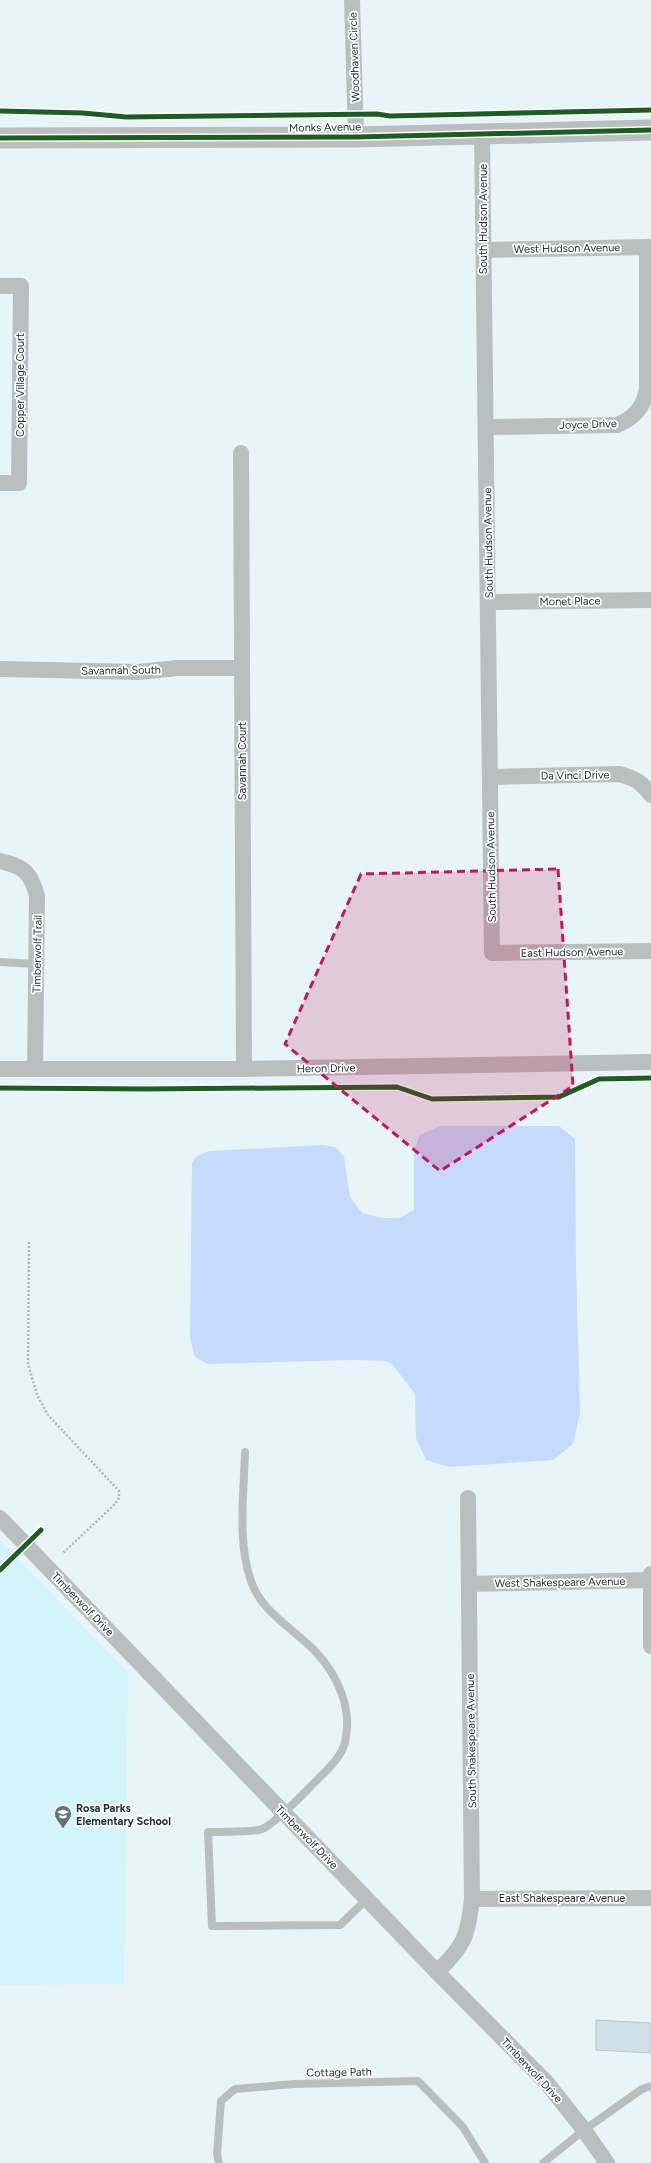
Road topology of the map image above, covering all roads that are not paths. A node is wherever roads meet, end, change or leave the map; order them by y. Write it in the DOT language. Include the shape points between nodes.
graph roads {
  1 [pos="352,0"];
  2 [pos="651,130"];
  3 [pos="482,133"];
  4 [pos="356,137"];
  5 [pos="0,138"];
  6 [pos="649,247"];
  7 [pos="483,250"];
  8 [pos="0,286"];
  9 [pos="486,427"];
  10 [pos="241,453"];
  11 [pos="0,483"];
  12 [pos="651,600"];
  13 [pos="489,602"];
  14 [pos="241,668"];
  15 [pos="0,669"];
  16 [pos="490,777"];
  17 [pos="651,795"];
  18 [pos="0,861"];
  19 [pos="651,951"];
  20 [pos="492,953"];
  21 [pos="0,962"];
  22 [pos="36,964"];
  23 [pos="651,1062"];
  24 [pos="0,1068"];
  25 [pos="35,1069"];
  26 [pos="244,1069"];
  27 [pos="245,1452"];
  28 [pos="468,1498"];
  29 [pos="0,1518"];
  30 [pos="651,1578"];
  31 [pos="469,1584"];
  32 [pos="651,1646"];
  33 [pos="284,1812"];
  34 [pos="651,1898"];
  35 [pos="367,1899"];
  36 [pos="472,1899"];
  37 [pos="437,1972"];
  38 [pos="651,2086"];
  39 [pos="584,2130"];
  40 [pos="218,2163"];
  41 [pos="485,2163"];
  42 [pos="543,2163"];
  43 [pos="607,2163"];
  1 -- 4 [label="street, Woodhaven Circle"];
  2 -- 3 [label="street, Monks Avenue"];
  3 -- 4 [label="street, Monks Avenue"];
  3 -- 7 [label="street, South Hudson Avenue"];
  4 -- 5 [label="street, Monks Avenue"];
  6 -- 7 [label="street, West Hudson Avenue"];
  6 -- 9 [label="street, Joyce Drive" via="647,390 644,402 637,412 617,425"];
  7 -- 9 [label="street, South Hudson Avenue"];
  8 -- 11 [label="street, Copper Village Court" via="21,286 19,483"];
  9 -- 13 [label="street, South Hudson Avenue"];
  10 -- 14 [label="street, Savannah Court"];
  12 -- 13 [label="street, Monet Place"];
  13 -- 16 [label="street, South Hudson Avenue"];
  14 -- 15 [label="street, Savannah South" via="178,668 138,672"];
  14 -- 26 [label="street, Savannah Court"];
  16 -- 17 [label="street, Da Vinci Drive" via="619,774 633,777 644,785"];
  16 -- 20 [label="street, South Hudson Avenue"];
  18 -- 22 [label="street, Timberwolf Trail" via="24,869 33,880 37,896"];
  19 -- 20 [label="street, East Hudson Avenue"];
  21 -- 22 [label="lane"];
  22 -- 25 [label="street, Timberwolf Trail"];
  23 -- 26 [label="street, Heron Drive"];
  24 -- 25 [label="street, Heron Drive"];
  25 -- 26 [label="street, Heron Drive"];
  27 -- 33 [label="lane" via="243,1551 251,1581 259,1600 316,1652 335,1678 347,1707 345,1743 334,1763"];
  28 -- 31 [label="street, South Shakespeare Avenue"];
  29 -- 33 [label="street, Timberwolf Drive"];
  30 -- 31 [label="street, West Shakespeare Avenue"];
  30 -- 32 [label="street"];
  31 -- 36 [label="street, South Shakespeare Avenue"];
  33 -- 35 [label="street, Timberwolf Drive"];
  33 -- 35 [label="lane" via="262,1829 208,1832 212,1926 340,1925"];
  34 -- 36 [label="street, East Shakespeare Avenue"];
  35 -- 37 [label="street, Timberwolf Drive"];
  36 -- 37 [label="street, South Shakespeare Avenue" via="470,1922 458,1952"];
  37 -- 39 [label="street, Timberwolf Drive" via="547,2083"];
  38 -- 39 [label="lane" via="642,2089"];
  39 -- 42 [label="lane"];
  39 -- 43 [label="street, Timberwolf Drive"];
  40 -- 41 [label="lane, Cottage Path" via="221,2102 236,2089 294,2084 418,2081 463,2127"];
}
